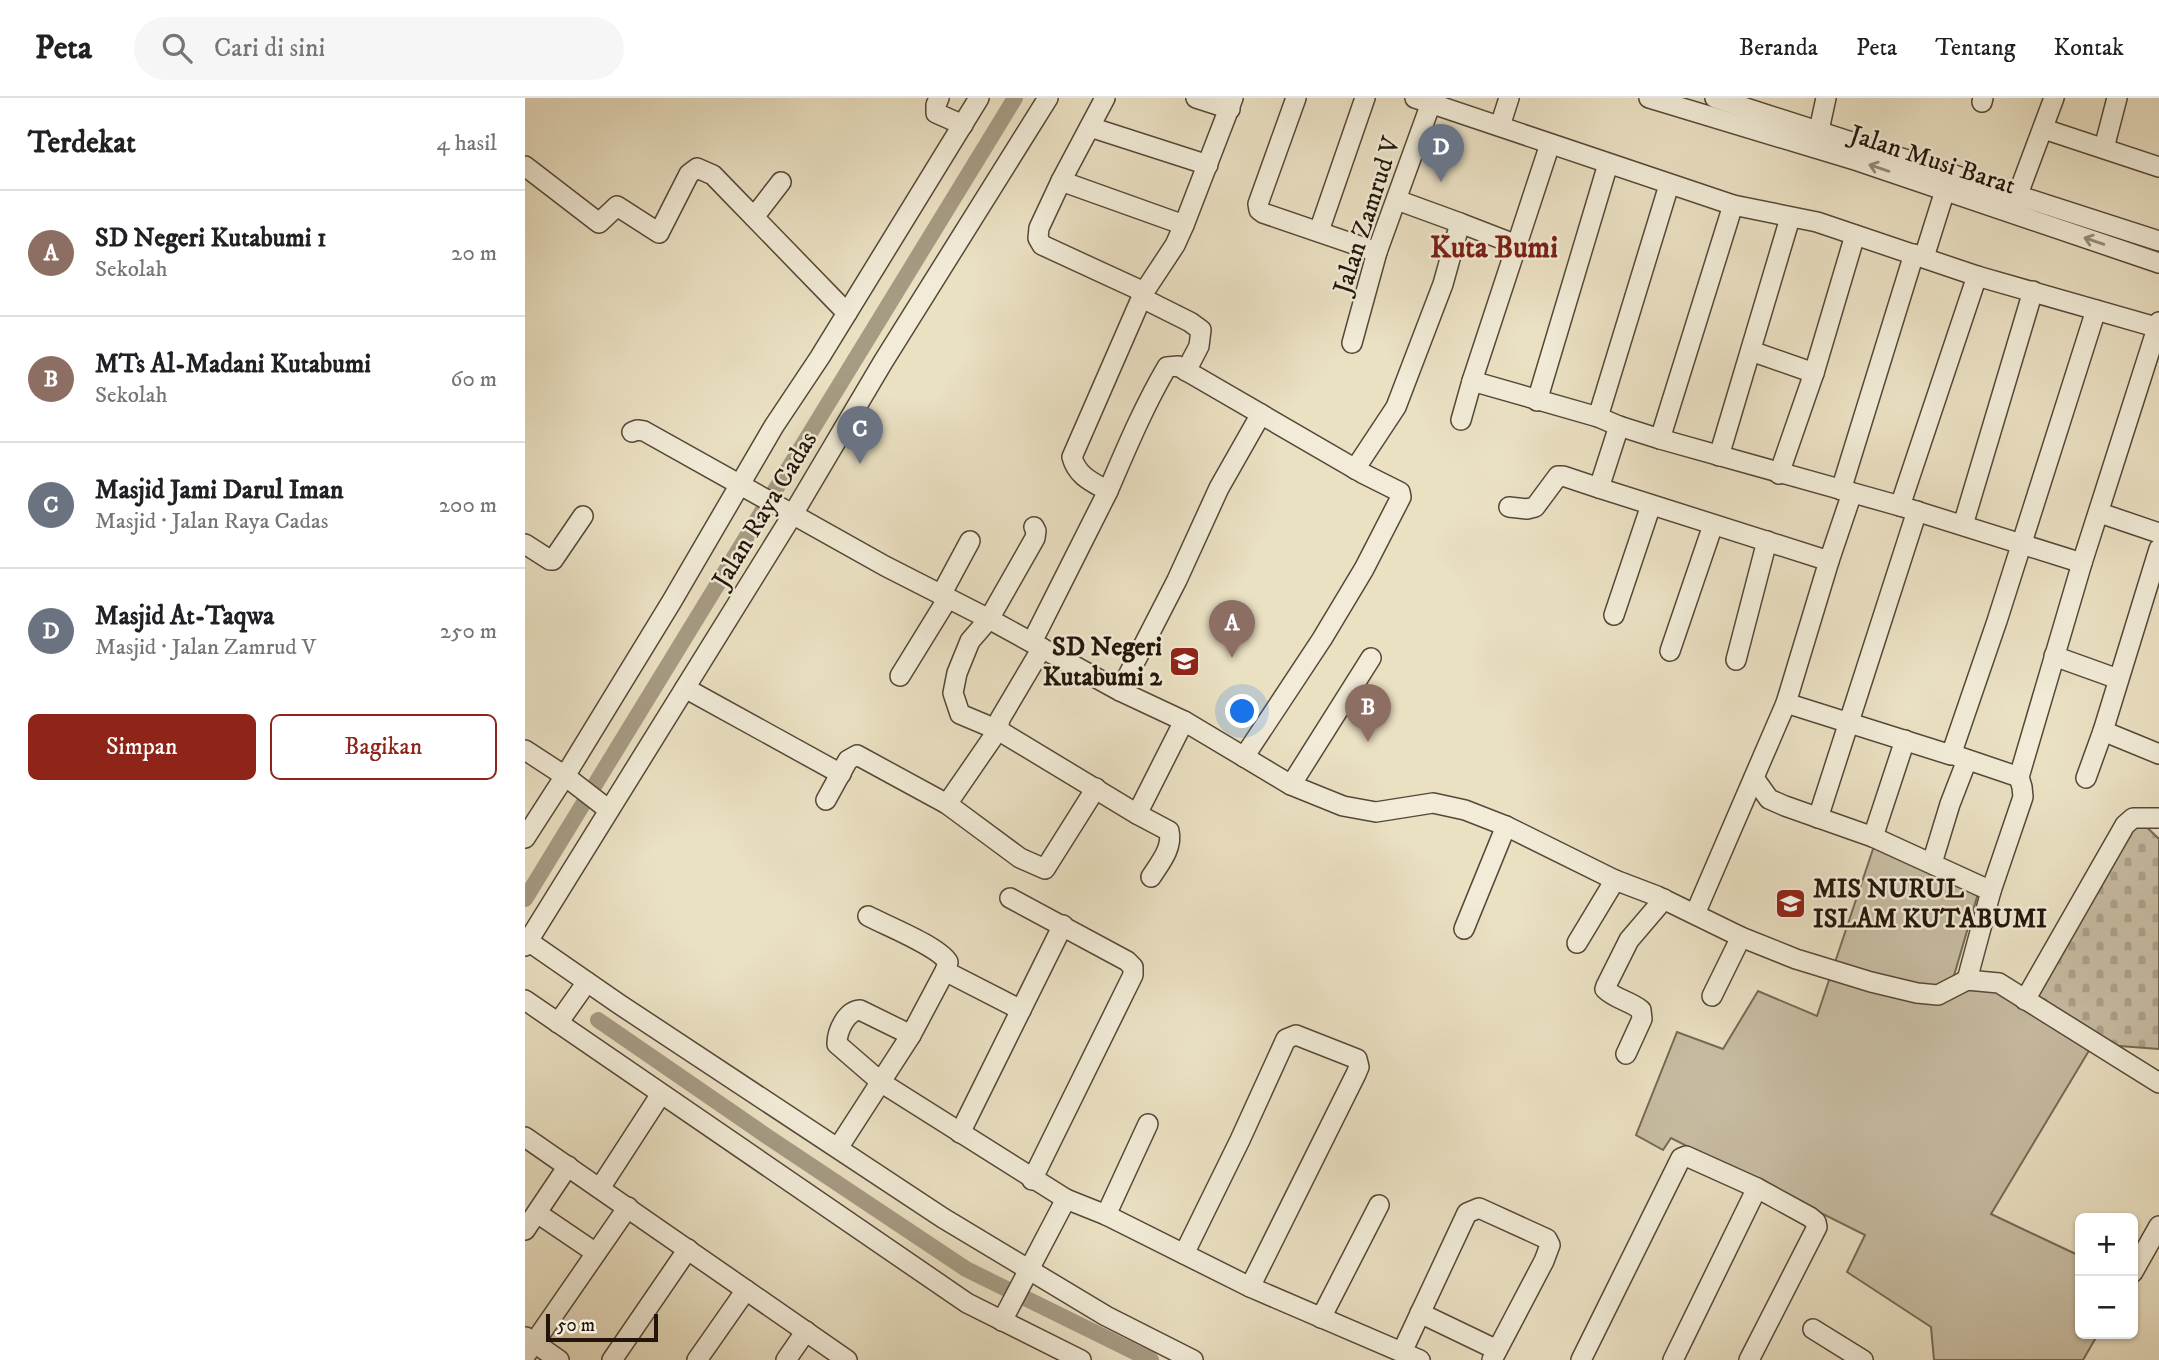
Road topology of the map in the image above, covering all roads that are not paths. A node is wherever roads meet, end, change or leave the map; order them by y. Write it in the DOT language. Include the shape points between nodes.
graph roads {
  1 [pos="939,98"];
  2 [pos="979,98"];
  3 [pos="1048,98"];
  4 [pos="1105,98"];
  5 [pos="1196,98"];
  6 [pos="1296,98"];
  7 [pos="1365,98"];
  8 [pos="1510,98"];
  9 [pos="1649,98"];
  10 [pos="1715,98"];
  11 [pos="1826,98"];
  12 [pos="2054,98"];
  13 [pos="2117,98"];
  14 [pos="1423,101"];
  15 [pos="1231,103"];
  16 [pos="963,125"];
  17 [pos="1500,126"];
  18 [pos="1090,127"];
  19 [pos="2044,129"];
  20 [pos="1817,140"];
  21 [pos="1550,144"];
  22 [pos="2104,148"];
  23 [pos="1608,164"];
  24 [pos="525,166"];
  25 [pos="1208,166"];
  26 [pos="2159,167"];
  27 [pos="1061,181"];
  28 [pos="781,182"];
  29 [pos="1948,182"];
  30 [pos="1669,185"];
  31 [pos="2018,194"];
  32 [pos="1397,200"];
  33 [pos="1733,205"];
  34 [pos="754,218"];
  35 [pos="1790,218"];
  36 [pos="1460,223"];
  37 [pos="1184,225"];
  38 [pos="1319,231"];
  39 [pos="1855,234"];
  40 [pos="2159,241"];
  41 [pos="1517,245"];
  42 [pos="1377,252"];
  43 [pos="1919,256"];
  44 [pos="2159,263"];
  45 [pos="1977,276"];
  46 [pos="2033,291"];
  47 [pos="1143,295"];
  48 [pos="2096,310"];
  49 [pos="847,313"];
  50 [pos="2158,326"];
  51 [pos="1352,343"];
  52 [pos="1751,351"];
  53 [pos="1186,371"];
  54 [pos="1814,373"];
  55 [pos="1472,380"];
  56 [pos="1537,401"];
  57 [pos="1261,414"];
  58 [pos="1598,417"];
  59 [pos="1461,420"];
  60 [pos="1619,426"];
  61 [pos="632,432"];
  62 [pos="1660,439"];
  63 [pos="1719,456"];
  64 [pos="1355,469"];
  65 [pos="1779,474"];
  66 [pos="743,486"];
  67 [pos="1599,488"];
  68 [pos="1108,491"];
  69 [pos="1847,492"];
  70 [pos="1651,505"];
  71 [pos="1509,507"];
  72 [pos="1909,508"];
  73 [pos="787,510"];
  74 [pos="2099,513"];
  75 [pos="583,516"];
  76 [pos="1713,525"];
  77 [pos="1962,525"];
  78 [pos="1034,527"];
  79 [pos="2159,533"];
  80 [pos="970,541"];
  81 [pos="1767,541"];
  82 [pos="525,544"];
  83 [pos="2021,544"];
  84 [pos="2159,549"];
  85 [pos="1829,561"];
  86 [pos="2082,563"];
  87 [pos="945,596"];
  88 [pos="1614,615"];
  89 [pos="989,619"];
  90 [pos="1037,645"];
  91 [pos="1670,651"];
  92 [pos="2054,656"];
  93 [pos="1371,658"];
  94 [pos="1736,660"];
  95 [pos="900,676"];
  96 [pos="2118,679"];
  97 [pos="685,688"];
  98 [pos="1120,691"];
  99 [pos="1786,704"];
  100 [pos="1184,721"];
  101 [pos="1848,722"];
  102 [pos="998,730"];
  103 [pos="2103,731"];
  104 [pos="1905,740"];
  105 [pos="525,750"];
  106 [pos="2159,754"];
  107 [pos="1244,757"];
  108 [pos="1959,757"];
  109 [pos="841,774"];
  110 [pos="565,776"];
  111 [pos="2019,777"];
  112 [pos="1754,778"];
  113 [pos="2086,778"];
  114 [pos="1291,785"];
  115 [pos="1095,788"];
  116 [pos="596,800"];
  117 [pos="826,800"];
  118 [pos="947,804"];
  119 [pos="1137,814"];
  120 [pos="1818,818"];
  121 [pos="2159,818"];
  122 [pos="1506,826"];
  123 [pos="1873,837"];
  124 [pos="525,838"];
  125 [pos="1932,863"];
  126 [pos="1151,877"];
  127 [pos="1615,880"];
  128 [pos="1991,891"];
  129 [pos="1010,898"];
  130 [pos="1664,899"];
  131 [pos="1695,914"];
  132 [pos="868,916"];
  133 [pos="1063,925"];
  134 [pos="1464,929"];
  135 [pos="1741,937"];
  136 [pos="527,943"];
  137 [pos="1577,943"];
  138 [pos="945,971"];
  139 [pos="1967,980"];
  140 [pos="587,982"];
  141 [pos="1712,996"];
  142 [pos="525,1000"];
  143 [pos="2025,1000"];
  144 [pos="1021,1010"];
  145 [pos="558,1023"];
  146 [pos="911,1035"];
  147 [pos="1626,1054"];
  148 [pos="882,1083"];
  149 [pos="2159,1083"];
  150 [pos="661,1094"];
  151 [pos="1148,1124"];
  152 [pos="960,1133"];
  153 [pos="525,1137"];
  154 [pos="838,1148"];
  155 [pos="569,1166"];
  156 [pos="1032,1180"];
  157 [pos="600,1188"];
  158 [pos="1757,1188"];
  159 [pos="1066,1199"];
  160 [pos="1379,1205"];
  161 [pos="628,1207"];
  162 [pos="537,1213"];
  163 [pos="1106,1215"];
  164 [pos="2159,1226"];
  165 [pos="525,1230"];
  166 [pos="688,1249"];
  167 [pos="596,1253"];
  168 [pos="1184,1254"];
  169 [pos="2138,1263"];
  170 [pos="1028,1269"];
  171 [pos="1250,1287"];
  172 [pos="746,1290"];
  173 [pos="1420,1313"];
  174 [pos="1004,1316"];
  175 [pos="1321,1318"];
  176 [pos="1813,1329"];
  177 [pos="806,1332"];
  178 [pos="528,1345"];
  179 [pos="1402,1352"];
  180 [pos="1495,1355"];
  181 [pos="1855,1358"];
  182 [pos="559,1360"];
  183 [pos="612,1360"];
  184 [pos="697,1360"];
  185 [pos="786,1360"];
  186 [pos="847,1360"];
  187 [pos="1081,1360"];
  188 [pos="1193,1360"];
  189 [pos="1420,1360"];
  190 [pos="1581,1360"];
  191 [pos="1673,1360"];
  192 [pos="1749,1360"];
  1 -- 16 [label="street" via="936,113"];
  2 -- 16 [label="street"];
  3 -- 73 [label="street, Jalan Raya Cadas"];
  4 -- 18 [label="street"];
  5 -- 15 [label="street"];
  6 -- 38 [label="street" via="1259,210"];
  7 -- 38 [label="street"];
  8 -- 17 [label="street"];
  9 -- 20 [label="street, Jalan Musi Barat"];
  10 -- 20 [label="street, Jalan Musi Barat"];
  11 -- 20 [label="street"];
  12 -- 19 [label="street"];
  13 -- 22 [label="street"];
  14 -- 17 [label="street"];
  14 -- 32 [label="street, Jalan Zamrud V"];
  15 -- 25 [label="street"];
  16 -- 49 [label="street"];
  17 -- 21 [label="street"];
  18 -- 25 [label="street"];
  18 -- 27 [label="street"];
  19 -- 22 [label="street"];
  19 -- 31 [label="street"];
  20 -- 29 [label="street, Jalan Musi Barat"];
  21 -- 23 [label="street"];
  21 -- 41 [label="street"];
  22 -- 26 [label="street"];
  23 -- 30 [label="street"];
  23 -- 56 [label="street"];
  24 -- 34 [label="street" via="599,223 617,206 659,233 689,174 698,168 713,175"];
  25 -- 37 [label="street"];
  27 -- 37 [label="street"];
  27 -- 47 [label="street" via="1039,228 1042,245"];
  28 -- 34 [label="street"];
  29 -- 31 [label="street, Jalan Musi Barat"];
  29 -- 43 [label="street"];
  44 -- 29 [label="street, Jalan Musi Barat, one-way"];
  30 -- 33 [label="street"];
  30 -- 58 [label="street"];
  31 -- 40 [label="street, Jalan Musi Barat"];
  32 -- 36 [label="street"];
  32 -- 42 [label="street, Jalan Zamrud V"];
  33 -- 35 [label="street"];
  33 -- 62 [label="street"];
  34 -- 49 [label="street"];
  35 -- 39 [label="street"];
  35 -- 52 [label="street"];
  36 -- 41 [label="street"];
  36 -- 64 [label="street" via="1443,284 1396,407"];
  37 -- 47 [label="street"];
  38 -- 42 [label="street"];
  39 -- 43 [label="street"];
  39 -- 54 [label="street"];
  41 -- 55 [label="street"];
  42 -- 51 [label="street, Jalan Zamrud V"];
  43 -- 45 [label="street"];
  43 -- 69 [label="street"];
  45 -- 46 [label="street"];
  45 -- 72 [label="street"];
  46 -- 48 [label="street"];
  46 -- 77 [label="street"];
  47 -- 53 [label="street" via="1201,330 1199,346"];
  47 -- 68 [label="street" via="1072,457 1083,477"];
  48 -- 50 [label="street"];
  48 -- 83 [label="street"];
  49 -- 66 [label="street" via="774,426"];
  50 -- 74 [label="street"];
  52 -- 54 [label="street"];
  52 -- 63 [label="street"];
  53 -- 57 [label="street"];
  53 -- 68 [label="street" via="1167,367"];
  54 -- 65 [label="street"];
  55 -- 56 [label="street"];
  55 -- 59 [label="street"];
  56 -- 58 [label="street"];
  57 -- 64 [label="street"];
  57 -- 98 [label="street" via="1219,488"];
  58 -- 60 [label="street"];
  60 -- 62 [label="street"];
  60 -- 67 [label="street"];
  61 -- 66 [label="street" via="644,431"];
  62 -- 63 [label="street"];
  63 -- 65 [label="street"];
  64 -- 107 [label="street" via="1400,492 1401,498 1322,639"];
  65 -- 69 [label="street"];
  66 -- 73 [label="street"];
  66 -- 110 [label="street"];
  67 -- 70 [label="street"];
  67 -- 71 [label="street" via="1558,476 1535,507"];
  68 -- 90 [label="street"];
  69 -- 72 [label="street"];
  69 -- 85 [label="street"];
  70 -- 76 [label="street"];
  70 -- 88 [label="street"];
  72 -- 77 [label="street"];
  72 -- 101 [label="street"];
  73 -- 87 [label="street"];
  73 -- 97 [label="street, Jalan Raya Cadas"];
  74 -- 79 [label="street"];
  74 -- 86 [label="street"];
  75 -- 82 [label="street" via="554,560"];
  76 -- 81 [label="street"];
  76 -- 91 [label="street"];
  77 -- 83 [label="street"];
  78 -- 89 [label="street" via="1035,538"];
  80 -- 87 [label="street"];
  81 -- 85 [label="street"];
  81 -- 94 [label="street"];
  83 -- 86 [label="street"];
  83 -- 108 [label="street"];
  84 -- 96 [label="street"];
  85 -- 99 [label="street"];
  86 -- 92 [label="street"];
  87 -- 89 [label="street"];
  87 -- 95 [label="street"];
  89 -- 90 [label="street"];
  89 -- 102 [label="street" via="970,641 953,693 960,714"];
  90 -- 98 [label="street"];
  90 -- 102 [label="street"];
  92 -- 96 [label="street"];
  92 -- 111 [label="street"];
  93 -- 114 [label="street"];
  96 -- 103 [label="street"];
  97 -- 109 [label="street"];
  97 -- 116 [label="street, Jalan Raya Cadas"];
  98 -- 100 [label="street"];
  99 -- 101 [label="street"];
  99 -- 112 [label="street"];
  100 -- 107 [label="street"];
  100 -- 119 [label="street"];
  101 -- 104 [label="street"];
  101 -- 120 [label="street"];
  102 -- 115 [label="street"];
  102 -- 118 [label="street"];
  103 -- 106 [label="street"];
  103 -- 113 [label="street"];
  104 -- 108 [label="street"];
  104 -- 123 [label="street"];
  105 -- 110 [label="street"];
  107 -- 114 [label="street"];
  108 -- 111 [label="street"];
  108 -- 125 [label="street"];
  109 -- 117 [label="street"];
  109 -- 118 [label="street" via="848,760 857,755"];
  110 -- 116 [label="street"];
  110 -- 124 [label="street"];
  111 -- 128 [label="street" via="2022,797"];
  112 -- 120 [label="street" via="1769,799"];
  112 -- 131 [label="street"];
  114 -- 122 [label="street" via="1343,806 1376,812 1433,803"];
  115 -- 118 [label="street" via="1045,869 1020,858"];
  115 -- 119 [label="street"];
  116 -- 136 [label="street, Jalan Raya Cadas"];
  119 -- 126 [label="street" via="1169,831 1171,839"];
  120 -- 123 [label="street"];
  121 -- 143 [label="street" via="2133,818 2125,825"];
  122 -- 127 [label="street"];
  122 -- 134 [label="street"];
  123 -- 125 [label="street"];
  125 -- 128 [label="street"];
  127 -- 130 [label="street"];
  127 -- 137 [label="street"];
  128 -- 139 [label="street"];
  129 -- 133 [label="street"];
  130 -- 131 [label="street"];
  130 -- 147 [label="street" via="1629,940 1605,989 1641,1010 1642,1019"];
  131 -- 135 [label="street"];
  132 -- 138 [label="street" via="943,955"];
  133 -- 144 [label="street"];
  133 -- 156 [label="street" via="1127,961 1134,971"];
  135 -- 139 [label="street" via="1796,959 1917,993 1938,996"];
  135 -- 141 [label="street"];
  136 -- 140 [label="street"];
  138 -- 144 [label="street"];
  138 -- 146 [label="street"];
  139 -- 143 [label="street" via="1999,983"];
  140 -- 145 [label="street"];
  140 -- 154 [label="street"];
  142 -- 145 [label="street"];
  143 -- 149 [label="street"];
  144 -- 152 [label="street"];
  145 -- 150 [label="street"];
  146 -- 148 [label="street"];
  146 -- 148 [label="street" via="860,1010 851,1012 843,1024 837,1044"];
  148 -- 152 [label="street"];
  148 -- 154 [label="street"];
  150 -- 157 [label="street"];
  150 -- 174 [label="street" via="967,1303"];
  151 -- 163 [label="street"];
  152 -- 156 [label="street"];
  153 -- 155 [label="street"];
  154 -- 170 [label="street"];
  155 -- 157 [label="street"];
  155 -- 162 [label="street"];
  156 -- 159 [label="street"];
  157 -- 161 [label="street"];
  158 -- 190 [label="street" via="1686,1156 1681,1158"];
  158 -- 191 [label="street"];
  158 -- 192 [label="street" via="1810,1217 1817,1227"];
  159 -- 163 [label="street"];
  159 -- 170 [label="street"];
  160 -- 175 [label="street"];
  161 -- 166 [label="street"];
  161 -- 167 [label="street"];
  162 -- 165 [label="street"];
  162 -- 167 [label="street"];
  163 -- 168 [label="street"];
  164 -- 169 [label="street"];
  166 -- 172 [label="street"];
  166 -- 183 [label="street"];
  167 -- 178 [label="street"];
  168 -- 171 [label="street"];
  168 -- 171 [label="street" via="1286,1039 1296,1035 1357,1059 1356,1074"];
  170 -- 174 [label="street"];
  170 -- 188 [label="street"];
  171 -- 175 [label="street"];
  172 -- 177 [label="street"];
  172 -- 184 [label="street"];
  173 -- 179 [label="street"];
  173 -- 180 [label="street"];
  173 -- 180 [label="street" via="1472,1209 1479,1208 1547,1239 1550,1245 1544,1261"];
  174 -- 187 [label="street"];
  175 -- 179 [label="street"];
  176 -- 181 [label="street"];
  177 -- 185 [label="street"];
  177 -- 186 [label="street"];
  178 -- 182 [label="street"];
  179 -- 189 [label="street"];
}
